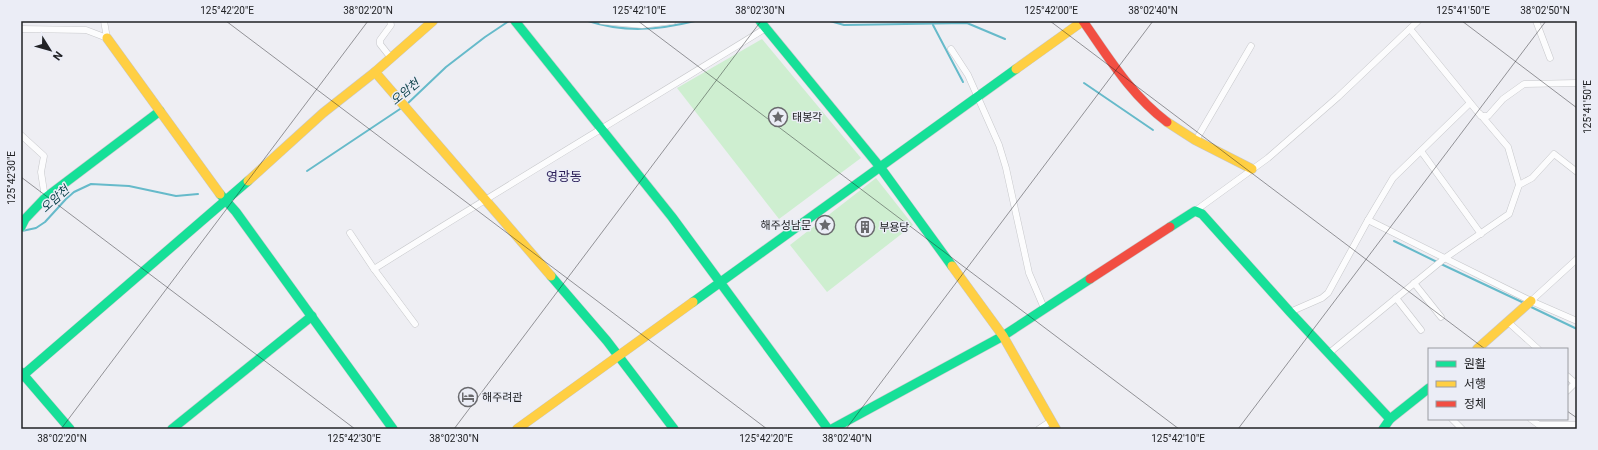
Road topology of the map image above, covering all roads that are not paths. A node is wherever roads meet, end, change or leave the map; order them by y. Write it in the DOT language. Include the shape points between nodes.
graph roads {
  1 [pos="104,21"];
  2 [pos="390,21"];
  3 [pos="433,21"];
  4 [pos="516,21"];
  5 [pos="602,21"];
  6 [pos="673,21"];
  7 [pos="1083,21"];
  8 [pos="1418,21"];
  9 [pos="1536,21"];
  10 [pos="763,24"];
  11 [pos="21,29"];
  12 [pos="1410,29"];
  13 [pos="107,38"];
  14 [pos="1251,46"];
  15 [pos="951,49"];
  16 [pos="391,58"];
  17 [pos="1550,58"];
  18 [pos="375,72"];
  19 [pos="1577,83"];
  20 [pos="977,97"];
  21 [pos="1470,103"];
  22 [pos="160,111"];
  23 [pos="1481,116"];
  24 [pos="603,129"];
  25 [pos="21,135"];
  26 [pos="1196,140"];
  27 [pos="1421,151"];
  28 [pos="880,167"];
  29 [pos="1252,170"];
  30 [pos="1577,172"];
  31 [pos="1518,185"];
  32 [pos="45,198"];
  33 [pos="484,200"];
  34 [pos="225,201"];
  35 [pos="1195,211"];
  36 [pos="1368,220"];
  37 [pos="22,223"];
  38 [pos="350,233"];
  39 [pos="1481,234"];
  40 [pos="1445,258"];
  41 [pos="1577,259"];
  42 [pos="374,269"];
  43 [pos="719,282"];
  44 [pos="1414,283"];
  45 [pos="1396,298"];
  46 [pos="1529,304"];
  47 [pos="1044,308"];
  48 [pos="1290,312"];
  49 [pos="312,316"];
  50 [pos="1441,317"];
  51 [pos="1577,321"];
  52 [pos="1508,322"];
  53 [pos="414,324"];
  54 [pos="1421,330"];
  55 [pos="1003,336"];
  56 [pos="1478,348"];
  57 [pos="1537,348"];
  58 [pos="1328,354"];
  59 [pos="619,355"];
  60 [pos="22,374"];
  61 [pos="1576,382"];
  62 [pos="1568,390"];
  63 [pos="1428,391"];
  64 [pos="1390,419"];
  65 [pos="1453,420"];
  66 [pos="1534,420"];
  67 [pos="1054,425"];
  68 [pos="1577,425"];
  69 [pos="70,429"];
  70 [pos="172,429"];
  71 [pos="393,429"];
  72 [pos="517,429"];
  73 [pos="674,429"];
  74 [pos="828,429"];
  75 [pos="832,429"];
  76 [pos="1039,429"];
  77 [pos="1384,429"];
  78 [pos="1462,429"];
  1 -- 13 [label="street"];
  2 -- 16 [label="street" via="391,25 380,40 380,44"];
  3 -- 16 [label="main road"];
  4 -- 24 [label="main road"];
  5 -- 6 [label="street" via="642,25"];
  7 -- 20 [label="main road"];
  7 -- 26 [label="main road" via="1129,87 1142,101 1168,123"];
  8 -- 12 [label="street"];
  9 -- 17 [label="street"];
  10 -- 24 [label="street"];
  10 -- 28 [label="main road"];
  11 -- 13 [label="street" via="86,30"];
  12 -- 21 [label="street"];
  12 -- 29 [label="street" via="1308,123"];
  13 -- 22 [label="main road"];
  14 -- 26 [label="street"];
  15 -- 20 [label="street" via="968,75"];
  16 -- 18 [label="main road"];
  18 -- 33 [label="main road"];
  18 -- 34 [label="main road" via="323,113"];
  19 -- 23 [label="street" via="1524,84 1503,99 1488,116"];
  20 -- 28 [label="main road"];
  20 -- 47 [label="street" via="1006,168 1029,273"];
  21 -- 23 [label="street"];
  21 -- 27 [label="street"];
  22 -- 32 [label="main road"];
  22 -- 34 [label="main road"];
  23 -- 31 [label="street" via="1508,147"];
  24 -- 33 [label="street"];
  24 -- 43 [label="main road"];
  25 -- 32 [label="street" via="44,156 41,172"];
  26 -- 29 [label="main road"];
  27 -- 36 [label="street" via="1392,178"];
  27 -- 39 [label="street"];
  28 -- 43 [label="main road"];
  28 -- 55 [label="main road"];
  29 -- 35 [label="street"];
  30 -- 31 [label="street" via="1554,154 1532,178"];
  31 -- 39 [label="street" via="1509,214"];
  32 -- 37 [label="main road"];
  33 -- 42 [label="street"];
  33 -- 59 [label="main road"];
  34 -- 49 [label="main road" via="236,212"];
  34 -- 60 [label="main road"];
  35 -- 47 [label="main road"];
  35 -- 48 [label="main road" via="1202,214"];
  36 -- 40 [label="street"];
  36 -- 48 [label="street" via="1328,293"];
  38 -- 42 [label="street"];
  39 -- 40 [label="street"];
  40 -- 44 [label="street"];
  40 -- 46 [label="street"];
  41 -- 46 [label="street"];
  42 -- 53 [label="street"];
  43 -- 59 [label="main road"];
  43 -- 74 [label="main road"];
  44 -- 45 [label="street"];
  44 -- 50 [label="street"];
  45 -- 54 [label="street"];
  45 -- 58 [label="street"];
  46 -- 51 [label="street"];
  46 -- 52 [label="main road"];
  47 -- 55 [label="main road"];
  48 -- 58 [label="main road"];
  49 -- 70 [label="main road"];
  49 -- 71 [label="main road"];
  52 -- 56 [label="main road"];
  52 -- 57 [label="street"];
  55 -- 67 [label="main road"];
  55 -- 75 [label="main road"];
  58 -- 64 [label="main road"];
  59 -- 72 [label="main road"];
  59 -- 73 [label="main road"];
  60 -- 69 [label="main road"];
  61 -- 62 [label="street"];
  63 -- 64 [label="main road"];
  64 -- 77 [label="main road"];
  65 -- 78 [label="street"];
  66 -- 68 [label="street" via="1538,425"];
  67 -- 76 [label="street"];
}
